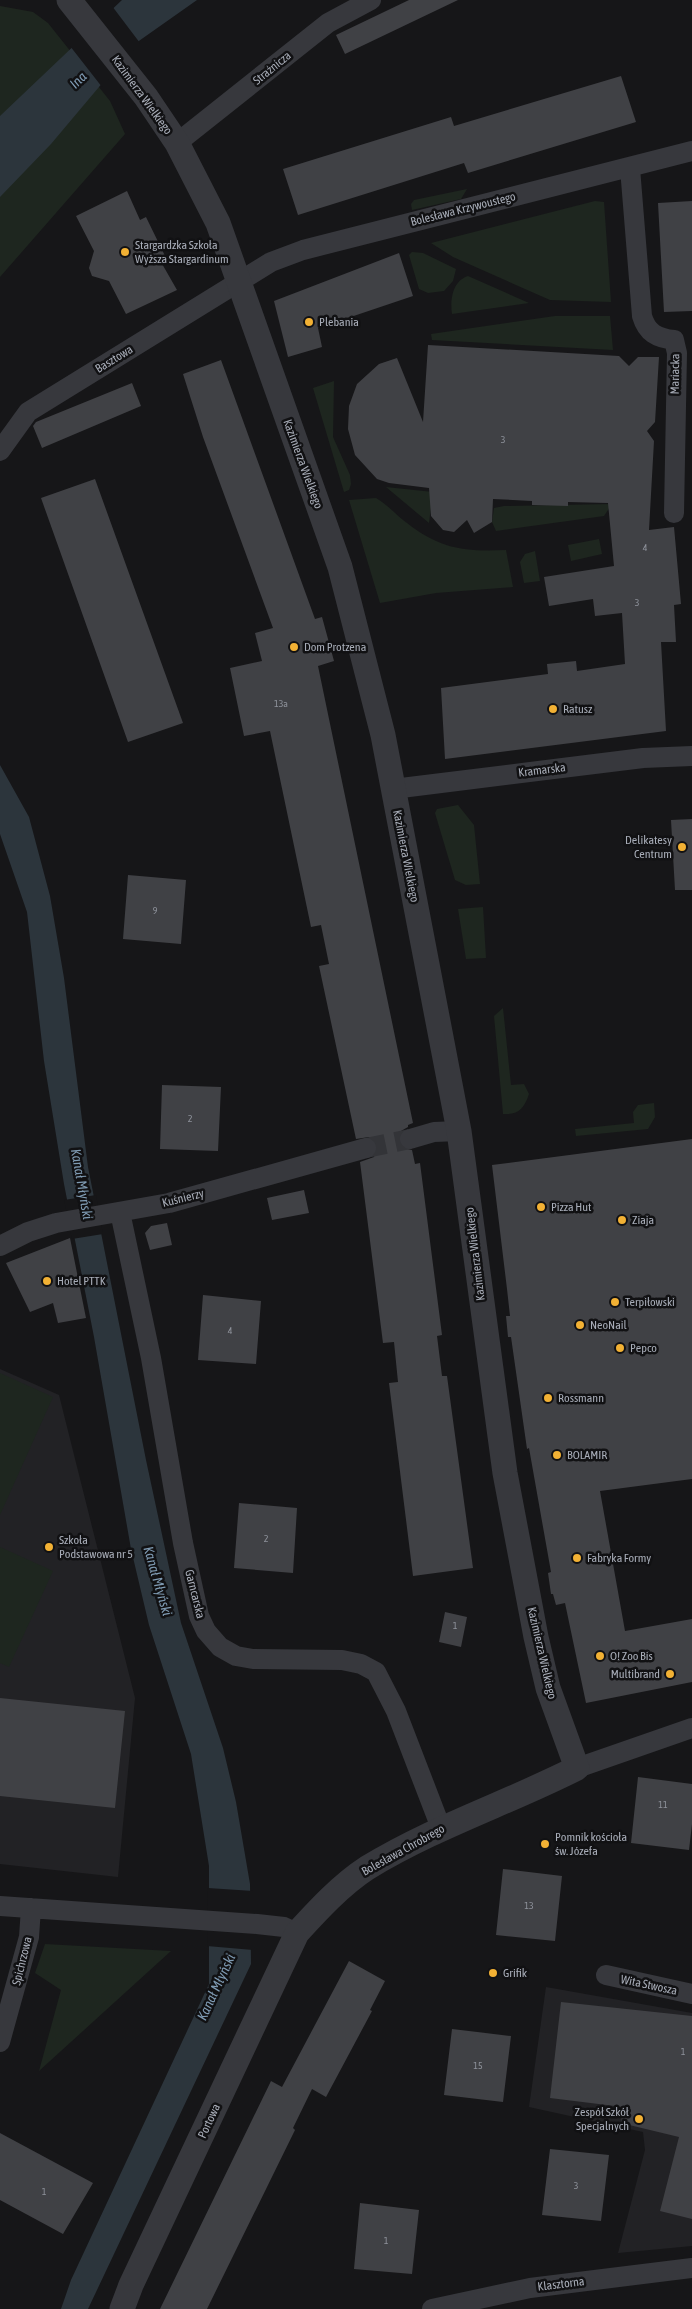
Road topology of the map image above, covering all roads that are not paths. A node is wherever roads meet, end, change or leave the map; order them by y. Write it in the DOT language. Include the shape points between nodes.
graph roads {
  1 [pos="371,0"];
  2 [pos="75,6"];
  3 [pos="176,143"];
  4 [pos="692,150"];
  5 [pos="630,168"];
  6 [pos="240,280"];
  7 [pos="0,451"];
  8 [pos="674,512"];
  9 [pos="692,756"];
  10 [pos="393,789"];
  11 [pos="458,1130"];
  12 [pos="410,1139"];
  13 [pos="366,1148"];
  14 [pos="113,1213"];
  15 [pos="0,1246"];
  16 [pos="692,1728"];
  17 [pos="577,1768"];
  18 [pos="441,1828"];
  19 [pos="0,1906"];
  20 [pos="31,1908"];
  21 [pos="297,1933"];
  22 [pos="606,1975"];
  23 [pos="692,1994"];
  24 [pos="0,2042"];
  25 [pos="692,2268"];
  26 [pos="122,2309"];
  27 [pos="432,2309"];
  1 -- 3 [label="street, Strażnicza" via="328,24"];
  2 -- 3 [label="street, Kazimierza Wielkiego" via="146,97"];
  3 -- 6 [label="street, Kazimierza Wielkiego" via="218,223"];
  4 -- 5 [label="street, Bolesława Krzywoustego"];
  5 -- 6 [label="street, Bolesława Krzywoustego" via="303,250 271,262"];
  5 -- 8 [label="street, Mariacka" via="642,316 652,333 674,340 676,353"];
  6 -- 7 [label="street, Basztowa" via="28,412"];
  6 -- 10 [label="street, Kazimierza Wielkiego" via="340,567 383,735"];
  9 -- 10 [label="street, Kramarska" via="643,758"];
  10 -- 11 [label="street, Kazimierza Wielkiego"];
  11 -- 12 [label="street"];
  11 -- 17 [label="street, Kazimierza Wielkiego" via="505,1474 548,1688"];
  13 -- 14 [label="street, Kuśnierzy" via="169,1203"];
  14 -- 15 [label="street, Kuśnierzy" via="67,1220 28,1232"];
  14 -- 18 [label="street, Garncarska" via="151,1358 183,1543 199,1616 206,1630 220,1647 236,1656 342,1660 361,1664 376,1672 396,1711"];
  16 -- 17 [label="street, Bolesława Chrobrego"];
  17 -- 18 [label="street, Bolesława Chrobrego"];
  18 -- 21 [label="street, Bolesława Chrobrego" via="366,1869 322,1906"];
  19 -- 20 [label="street"];
  20 -- 21 [label="street" via="257,1924 284,1927"];
  20 -- 24 [label="street, Spichrzowa" via="29,1937"];
  21 -- 26 [label="street, Portowa"];
  22 -- 23 [label="street, Wita Stwosza"];
  25 -- 27 [label="street, Klasztorna" via="530,2288"];
}
